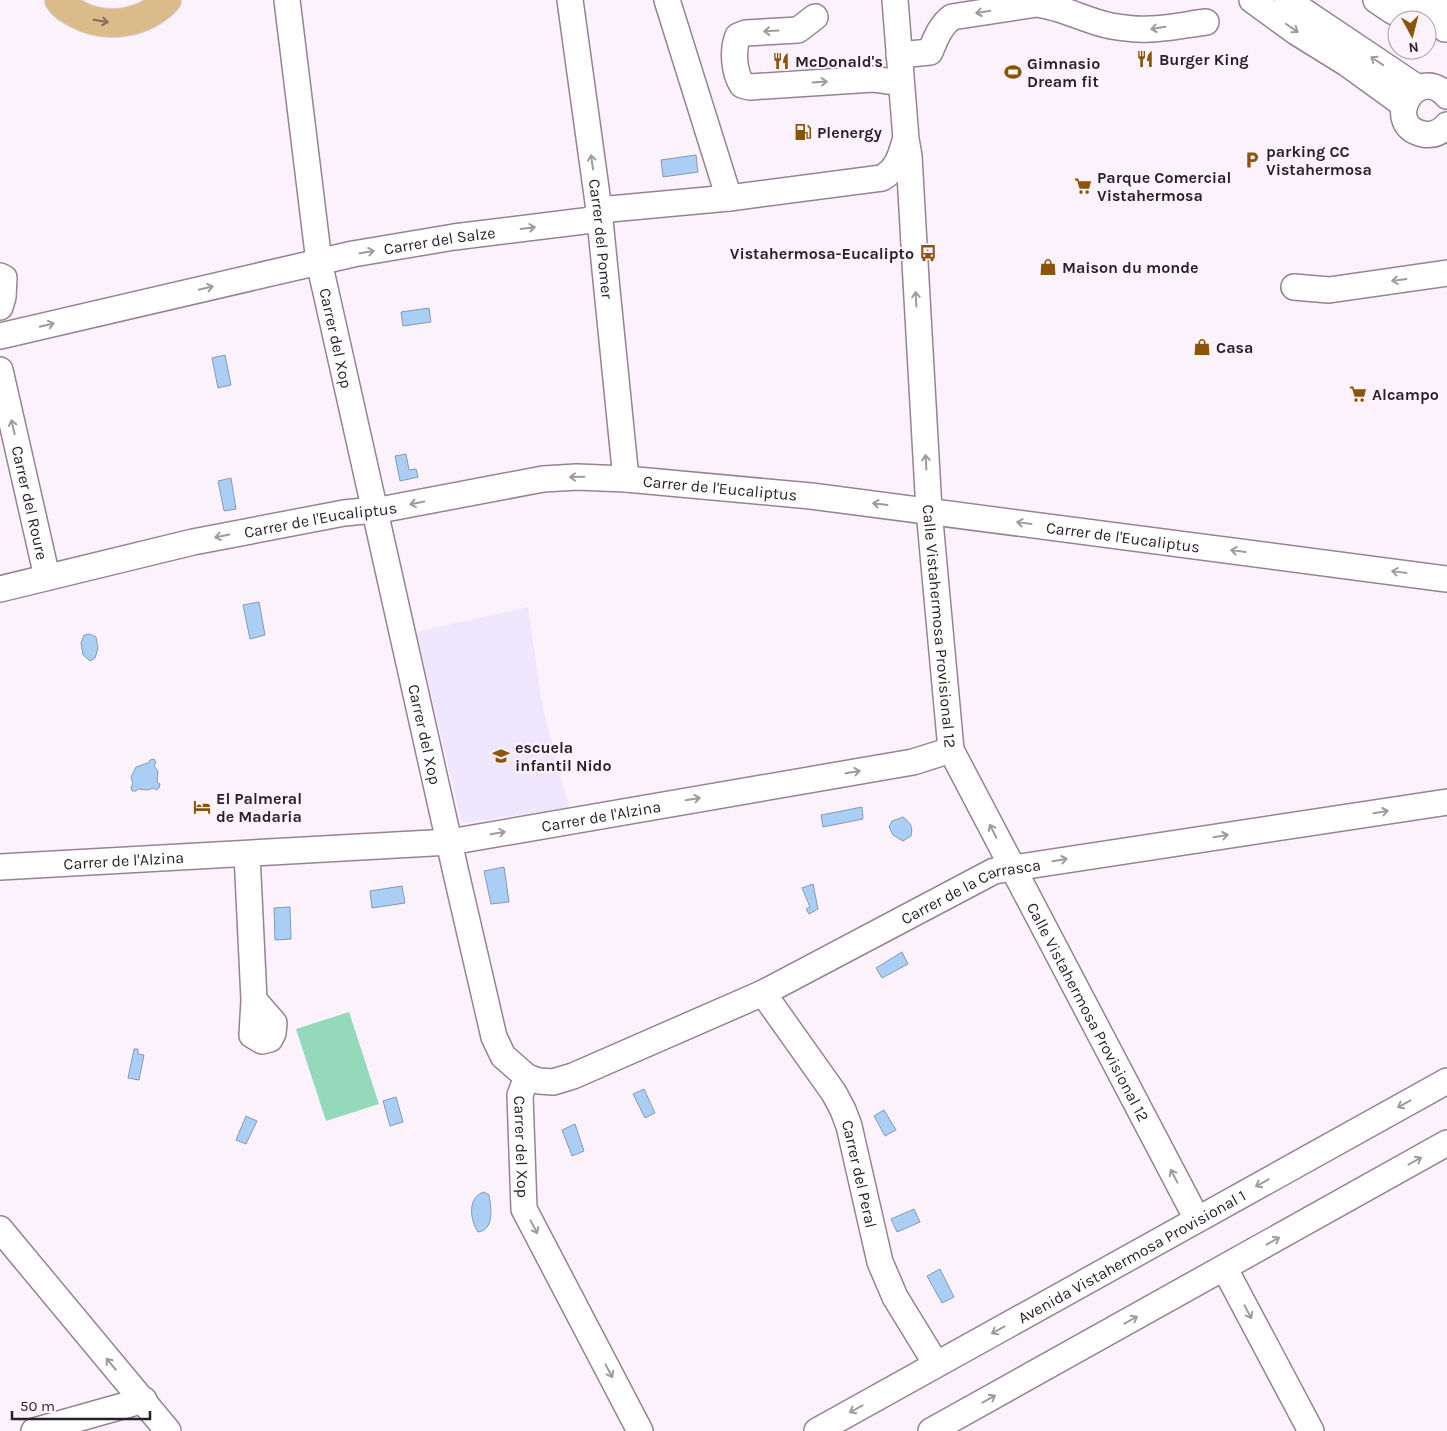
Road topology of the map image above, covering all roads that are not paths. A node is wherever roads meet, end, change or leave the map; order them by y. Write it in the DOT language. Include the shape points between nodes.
graph roads {
  1 [pos="58,0"];
  2 [pos="167,0"];
  3 [pos="286,0"];
  4 [pos="570,0"];
  5 [pos="667,0"];
  6 [pos="895,0"];
  7 [pos="1252,0"];
  8 [pos="1376,0"];
  9 [pos="1295,4"];
  10 [pos="815,17"];
  11 [pos="1206,22"];
  12 [pos="1446,29"];
  13 [pos="899,55"];
  14 [pos="901,83"];
  15 [pos="1447,96"];
  16 [pos="1411,97"];
  17 [pos="1440,134"];
  18 [pos="906,139"];
  19 [pos="882,178"];
  20 [pos="729,198"];
  21 [pos="599,210"];
  22 [pos="911,212"];
  23 [pos="319,262"];
  24 [pos="1447,273"];
  25 [pos="0,276"];
  26 [pos="1294,287"];
  27 [pos="0,307"];
  28 [pos="0,336"];
  29 [pos="0,370"];
  30 [pos="626,478"];
  31 [pos="375,510"];
  32 [pos="929,510"];
  33 [pos="47,577"];
  34 [pos="1447,579"];
  35 [pos="0,589"];
  36 [pos="951,750"];
  37 [pos="1447,802"];
  38 [pos="450,842"];
  39 [pos="247,854"];
  40 [pos="0,867"];
  41 [pos="1012,868"];
  42 [pos="763,993"];
  43 [pos="254,1000"];
  44 [pos="527,1077"];
  45 [pos="1447,1080"];
  46 [pos="1447,1143"];
  47 [pos="1197,1219"];
  48 [pos="0,1229"];
  49 [pos="1225,1269"];
  50 [pos="936,1364"];
  51 [pos="144,1400"];
  52 [pos="970,1422"];
  53 [pos="34,1431"];
  54 [pos="168,1431"];
  55 [pos="640,1431"];
  56 [pos="817,1431"];
  57 [pos="931,1431"];
  58 [pos="1310,1431"];
  1 -- 2 [label="main road, one-way" via="82,17 102,23 141,18"];
  3 -- 23 [label="street, Carrer del Xop"];
  21 -- 4 [label="street, Carrer del Pomer, one-way"];
  5 -- 20 [label="street"];
  6 -- 13 [label="street, Calle Vistahermosa Provisional 12"];
  7 -- 16 [label="street, one-way" via="1346,63"];
  8 -- 12 [label="street" via="1394,12 1441,5"];
  16 -- 9 [label="street, one-way"];
  10 -- 14 [label="street, one-way" via="798,30 746,32 738,36 734,45 742,85 873,79"];
  11 -- 13 [label="street, one-way" via="1150,29 1110,26 1050,5 1037,4 952,17 938,31 930,52"];
  13 -- 14 [label="street, Calle Vistahermosa Provisional 12"];
  14 -- 18 [label="street, Calle Vistahermosa Provisional 12"];
  15 -- 16 [label="street" via="1434,87 1426,86"];
  16 -- 17 [label="street" via="1404,115 1407,124 1412,130"];
  18 -- 19 [label="street, Calle Vistahermosa Provisional 12" via="896,167"];
  18 -- 22 [label="street, Calle Vistahermosa Provisional 12"];
  19 -- 20 [label="street, Carrer del Salze"];
  19 -- 22 [label="street, Calle Vistahermosa Provisional 12" via="899,187"];
  20 -- 21 [label="street, Carrer del Salze"];
  23 -- 21 [label="street, Carrer del Salze, one-way" via="454,237 592,220"];
  21 -- 30 [label="street, Carrer del Pomer"];
  32 -- 22 [label="street, Calle Vistahermosa Provisional 12, one-way"];
  28 -- 23 [label="street, Carrer del Salze, one-way"];
  23 -- 31 [label="street, Carrer del Xop"];
  24 -- 26 [label="street, one-way" via="1329,290"];
  25 -- 27 [label="street" via="4,278"];
  33 -- 29 [label="street, Carrer del Roure, one-way"];
  30 -- 31 [label="street, Carrer de l'Eucaliptus, one-way" via="543,480"];
  32 -- 30 [label="street, Carrer de l'Eucaliptus, one-way"];
  31 -- 33 [label="street, Carrer de l'Eucaliptus, one-way" via="193,542"];
  31 -- 38 [label="street, Carrer del Xop"];
  34 -- 32 [label="street, Carrer de l'Eucaliptus, one-way"];
  32 -- 36 [label="street, Calle Vistahermosa Provisional 12"];
  33 -- 35 [label="street, Carrer de l'Eucaliptus"];
  38 -- 36 [label="street, Carrer de l'Alzina, one-way" via="913,762"];
  41 -- 36 [label="street, Calle Vistahermosa Provisional 12, one-way"];
  41 -- 37 [label="street, Carrer de la Carrasca, one-way"];
  38 -- 39 [label="street, Carrer de l'Alzina"];
  38 -- 44 [label="street, Carrer del Xop" via="494,1037 503,1056"];
  39 -- 40 [label="street, Carrer de l'Alzina"];
  39 -- 43 [label="street"];
  41 -- 42 [label="street, Carrer de la Carrasca" via="994,871"];
  47 -- 41 [label="street, Calle Vistahermosa Provisional 12, one-way"];
  42 -- 44 [label="street, Carrer de la Carrasca" via="573,1076 553,1082"];
  42 -- 50 [label="street, Carrer del Peral" via="843,1110 880,1262 895,1298"];
  44 -- 55 [label="street, Carrer del Xop, one-way" via="520,1095 524,1209"];
  45 -- 47 [label="street, Avenida Vistahermosa Provisional 1, one-way"];
  49 -- 46 [label="street, one-way"];
  47 -- 50 [label="street, Avenida Vistahermosa Provisional 1, one-way"];
  51 -- 48 [label="street, one-way"];
  52 -- 49 [label="street, one-way"];
  49 -- 58 [label="street, one-way"];
  50 -- 56 [label="street, Avenida Vistahermosa Provisional 1, one-way"];
  51 -- 53 [label="street"];
  51 -- 54 [label="street"];
  52 -- 57 [label="street"];
}
